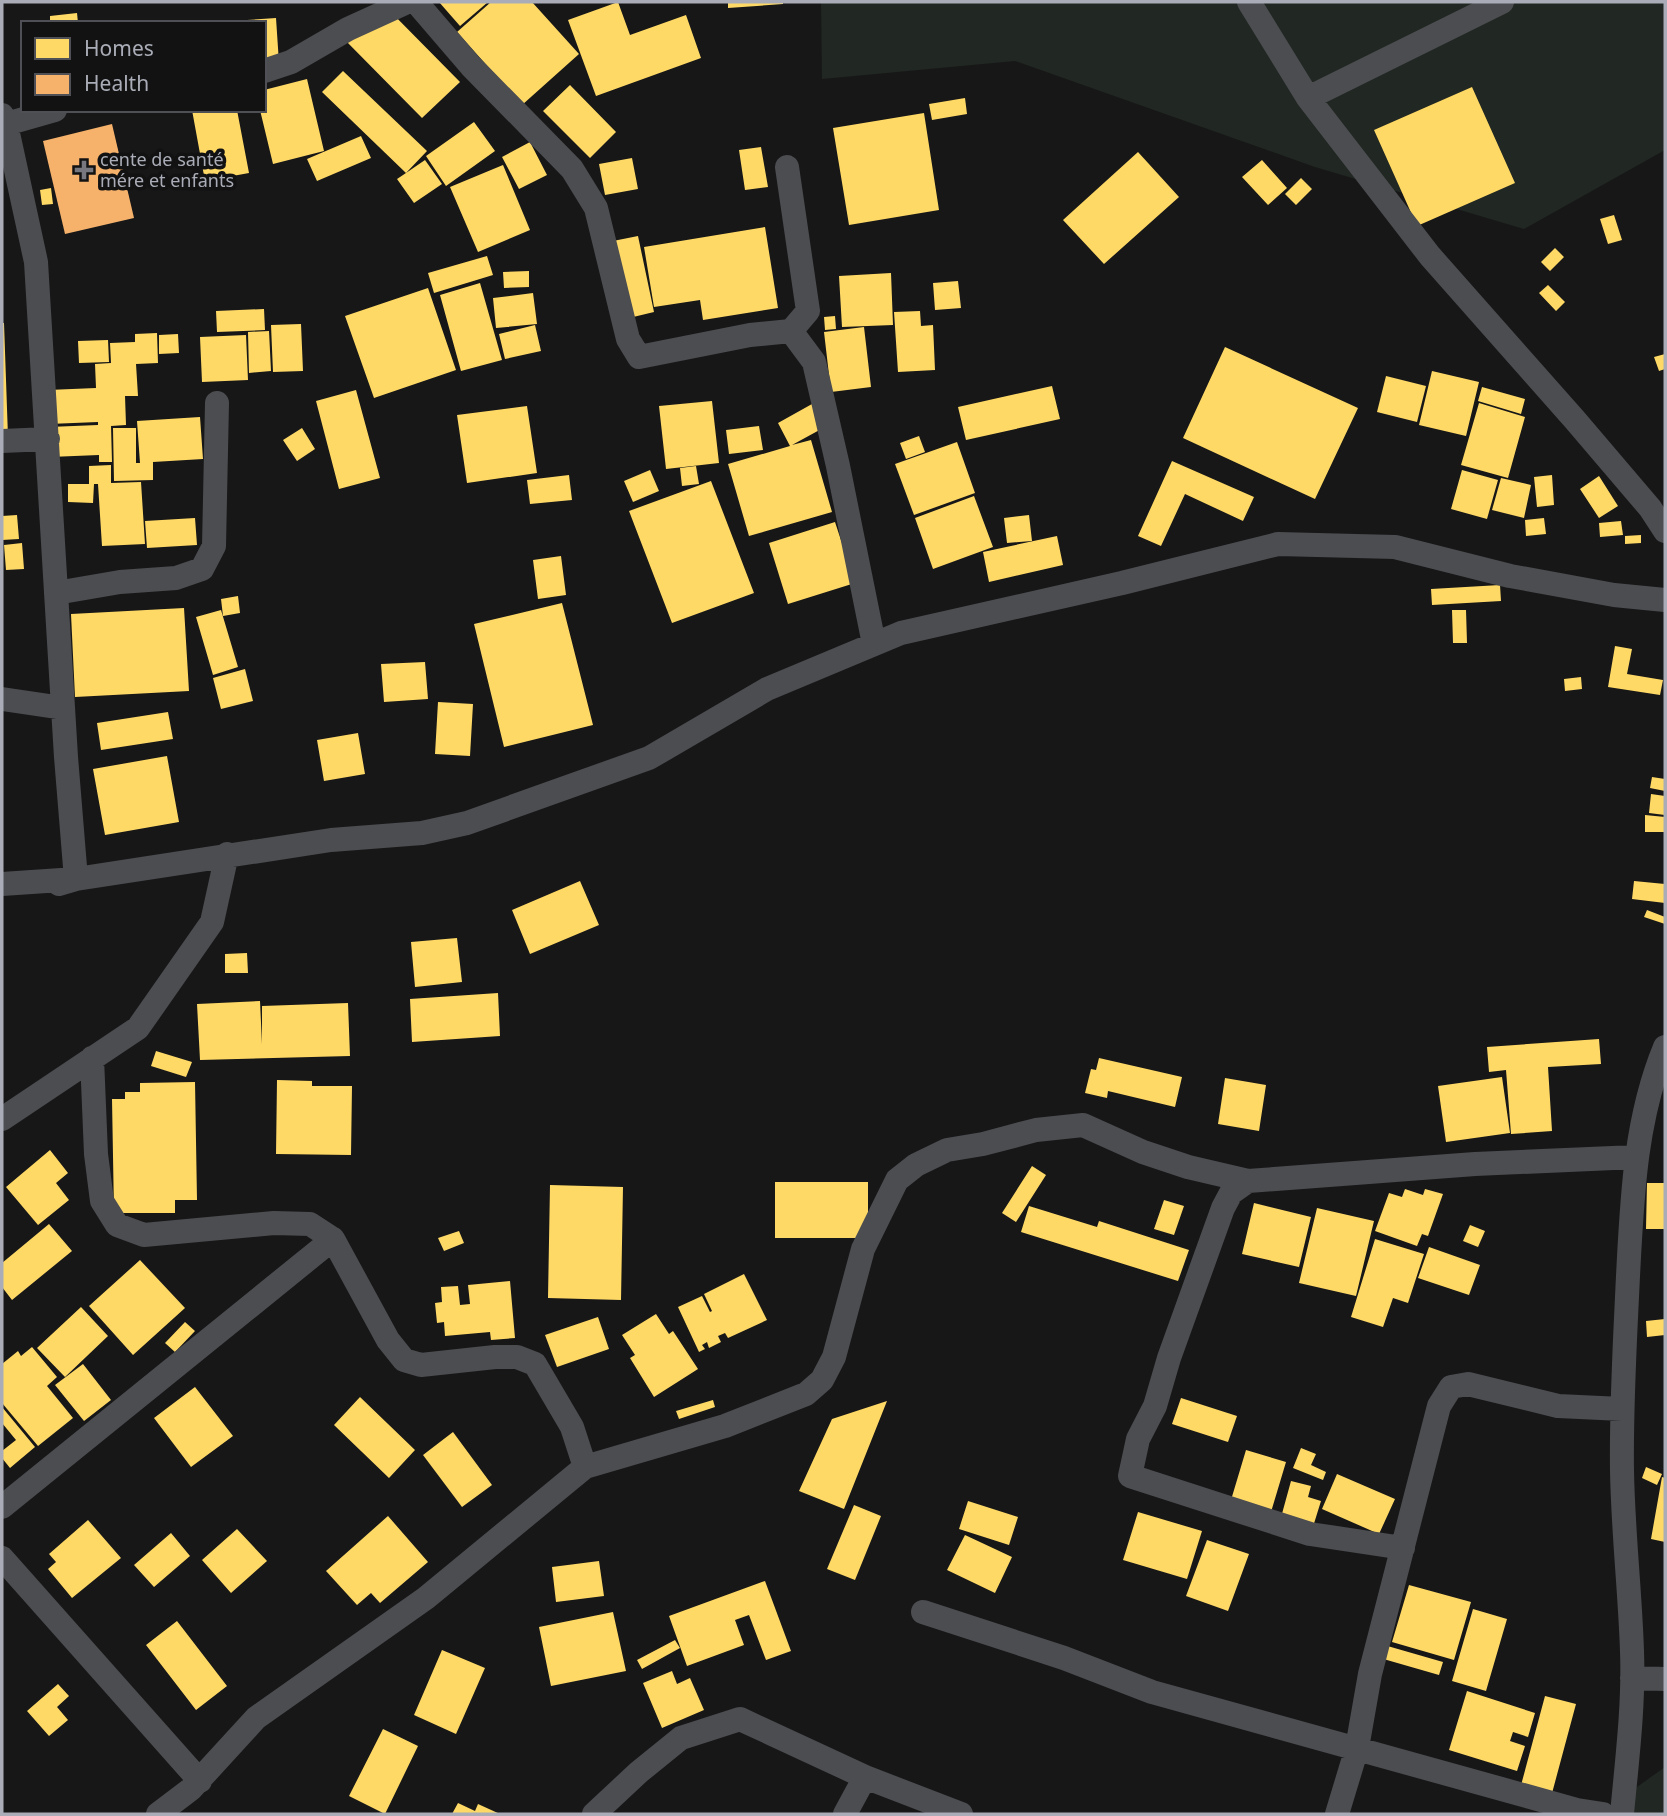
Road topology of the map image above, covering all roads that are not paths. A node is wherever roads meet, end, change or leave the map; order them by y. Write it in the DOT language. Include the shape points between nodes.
graph roads {
  1 [pos="407,2"];
  2 [pos="416,2"];
  3 [pos="1249,2"];
  4 [pos="1502,2"];
  5 [pos="266,70"];
  6 [pos="1308,98"];
  7 [pos="44,112"];
  8 [pos="4,119"];
  9 [pos="8,162"];
  10 [pos="787,167"];
  11 [pos="791,331"];
  12 [pos="217,404"];
  13 [pos="47,439"];
  14 [pos="2,441"];
  15 [pos="1665,531"];
  16 [pos="56,593"];
  17 [pos="1665,600"];
  18 [pos="874,644"];
  19 [pos="2,699"];
  20 [pos="63,708"];
  21 [pos="227,854"];
  22 [pos="76,879"];
  23 [pos="2,884"];
  24 [pos="2,901"];
  25 [pos="1665,1047"];
  26 [pos="92,1058"];
  27 [pos="2,1119"];
  28 [pos="1636,1157"];
  29 [pos="1248,1181"];
  30 [pos="333,1239"];
  31 [pos="1622,1409"];
  32 [pos="584,1467"];
  33 [pos="2,1507"];
  34 [pos="1402,1548"];
  35 [pos="2,1559"];
  36 [pos="923,1612"];
  37 [pos="1632,1678"];
  38 [pos="1665,1679"];
  39 [pos="1357,1748"];
  40 [pos="865,1777"];
  41 [pos="200,1781"];
  42 [pos="158,1814"];
  43 [pos="594,1814"];
  44 [pos="845,1814"];
  45 [pos="961,1814"];
  46 [pos="1337,1814"];
  47 [pos="1603,1814"];
  48 [pos="1622,1814"];
  1 -- 5 [label="street"];
  2 -- 11 [label="street" via="572,169 596,208 628,340 639,357"];
  3 -- 6 [label="street"];
  4 -- 6 [label="street"];
  6 -- 15 [label="street" via="1430,256 1583,429"];
  7 -- 8 [label="street"];
  8 -- 9 [label="street"];
  9 -- 13 [label="street" via="36,262"];
  10 -- 11 [label="street" via="807,311"];
  11 -- 18 [label="street" via="814,362"];
  12 -- 16 [label="street" via="214,546 202,569 176,578"];
  13 -- 14 [label="street"];
  13 -- 16 [label="street"];
  16 -- 20 [label="street"];
  17 -- 18 [label="street" via="1510,576 1395,547 1278,544 901,633"];
  18 -- 21 [label="street" via="767,689 649,758 467,823 422,833"];
  19 -- 20 [label="street"];
  20 -- 22 [label="street"];
  21 -- 22 [label="street"];
  21 -- 26 [label="street" via="212,922 138,1028"];
  22 -- 23 [label="street"];
  22 -- 24 [label="street"];
  25 -- 28 [label="street"];
  26 -- 27 [label="street"];
  26 -- 30 [label="street" via="102,1201 117,1225 144,1235 310,1224"];
  28 -- 29 [label="street"];
  28 -- 31 [label="street"];
  29 -- 32 [label="street" via="1188,1167 1083,1125 1036,1130 947,1150 897,1180 863,1249 834,1357 822,1380 806,1394 725,1426"];
  29 -- 34 [label="street" via="1231,1193 1223,1208 1155,1406 1138,1439 1130,1476 1310,1534"];
  30 -- 32 [label="street" via="388,1340 404,1360 421,1366 517,1357 535,1364 572,1427"];
  30 -- 33 [label="street"];
  31 -- 34 [label="street" via="1558,1406 1468,1384 1451,1387 1439,1406"];
  31 -- 37 [label="street" via="1623,1534"];
  32 -- 41 [label="street" via="426,1598 256,1718"];
  34 -- 39 [label="street" via="1370,1674"];
  35 -- 41 [label="street"];
  36 -- 39 [label="street" via="1152,1692"];
  37 -- 38 [label="street"];
  37 -- 48 [label="street"];
  39 -- 46 [label="street"];
  39 -- 47 [label="street"];
  40 -- 43 [label="street" via="740,1719 681,1738"];
  40 -- 44 [label="street"];
  40 -- 45 [label="street"];
  41 -- 42 [label="street"];
}
